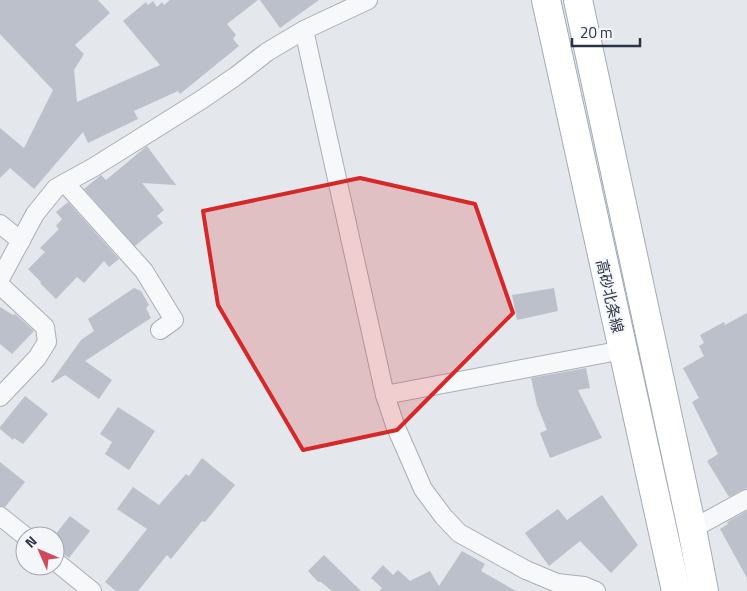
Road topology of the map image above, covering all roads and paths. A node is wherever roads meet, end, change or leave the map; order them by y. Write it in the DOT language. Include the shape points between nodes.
graph roads {
  1 [pos="368,0"];
  2 [pos="546,0"];
  3 [pos="578,0"];
  4 [pos="304,30"];
  5 [pos="65,183"];
  6 [pos="0,224"];
  7 [pos="21,241"];
  8 [pos="0,279"];
  9 [pos="0,285"];
  10 [pos="160,330"];
  11 [pos="622,350"];
  12 [pos="385,395"];
  13 [pos="0,397"];
  14 [pos="747,498"];
  15 [pos="0,516"];
  16 [pos="15,528"];
  17 [pos="692,530"];
  18 [pos="65,569"];
  19 [pos="92,591"];
  20 [pos="596,591"];
  21 [pos="676,591"];
  22 [pos="704,591"];
  1 -- 4 [label="street"];
  2 -- 11 [label="main road, 高砂北条線"];
  3 -- 17 [label="main road, 高砂北条線"];
  4 -- 5 [label="street" via="267,52 201,100"];
  4 -- 12 [label="street"];
  5 -- 7 [label="street" via="56,188 35,214"];
  5 -- 10 [label="street" via="144,271 174,320"];
  6 -- 7 [label="street"];
  7 -- 8 [label="street"];
  9 -- 13 [label="street" via="45,327 47,342 37,358"];
  11 -- 12 [label="street"];
  11 -- 21 [label="main road, 高砂北条線"];
  12 -- 20 [label="street" via="423,489 459,533 549,580"];
  14 -- 17 [label="street"];
  15 -- 16 [label="street"];
  17 -- 22 [label="main road, 高砂北条線"];
  18 -- 19 [label="street"];
}
